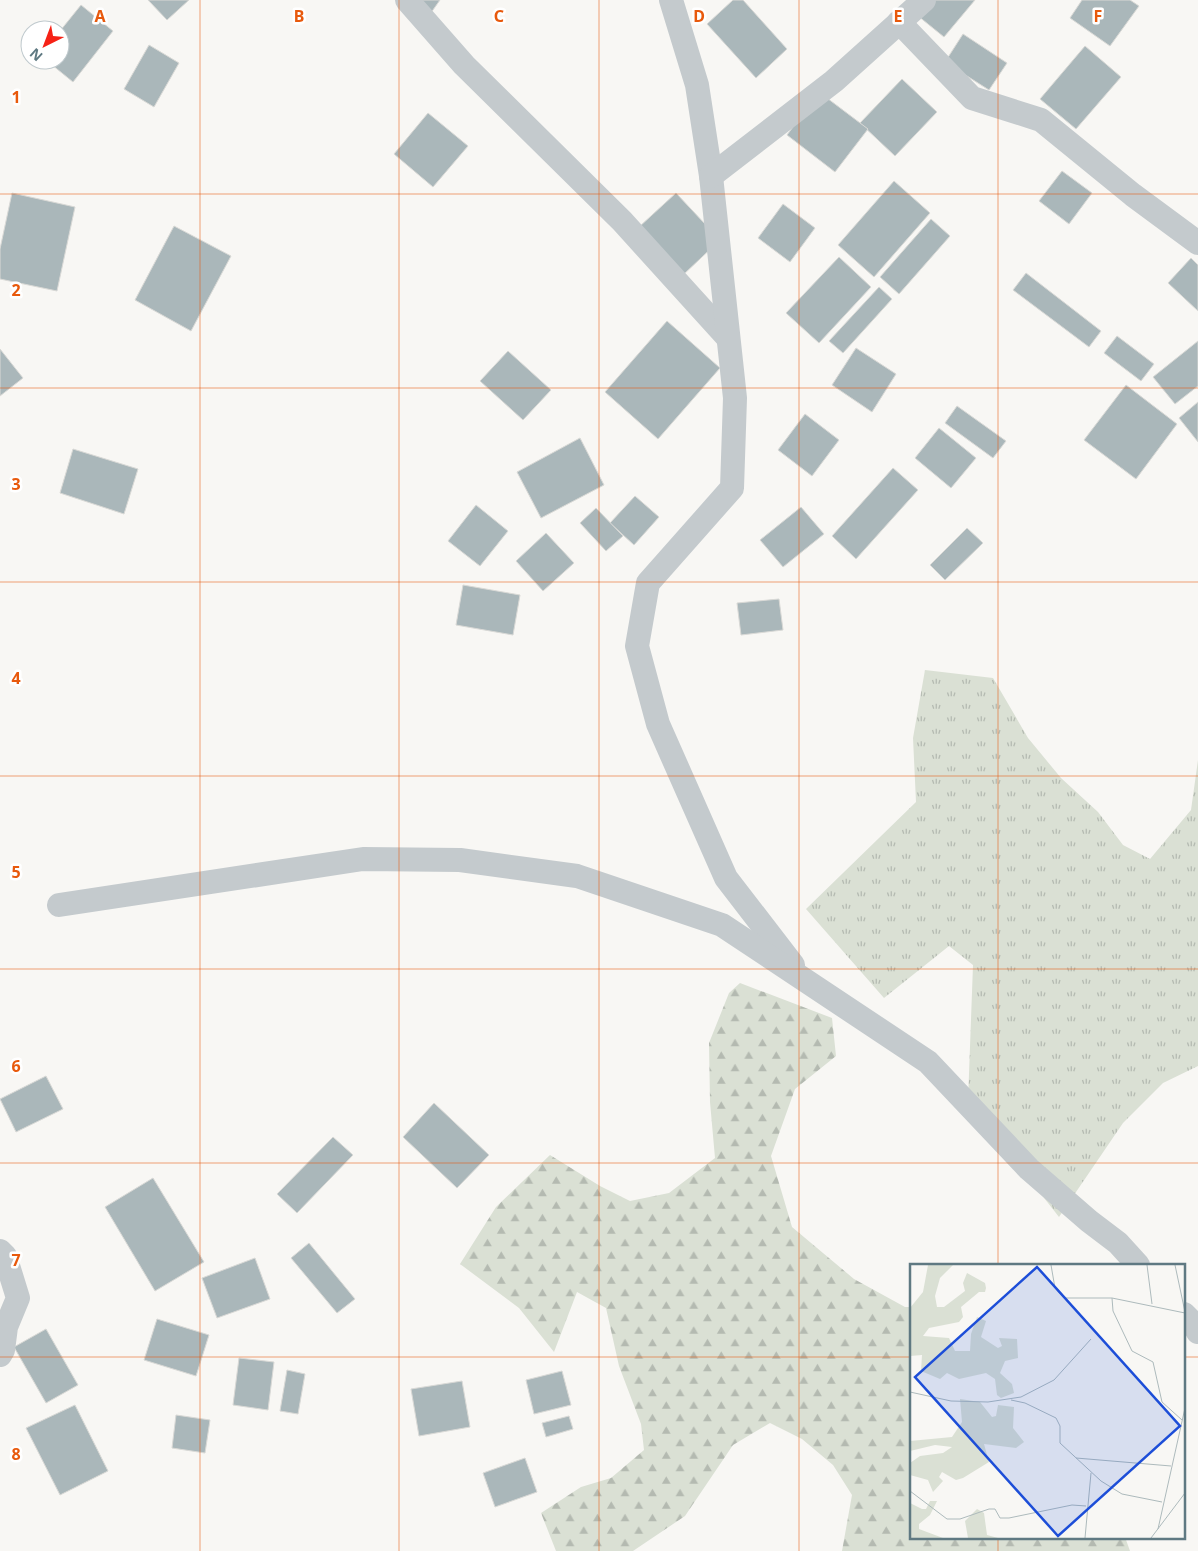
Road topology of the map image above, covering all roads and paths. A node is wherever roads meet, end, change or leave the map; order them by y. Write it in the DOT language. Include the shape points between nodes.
graph roads {
  1 [pos="407,0"];
  2 [pos="671,0"];
  3 [pos="924,0"];
  4 [pos="899,22"];
  5 [pos="711,176"];
  6 [pos="1198,243"];
  7 [pos="728,338"];
  8 [pos="59,904"];
  9 [pos="806,982"];
  10 [pos="0,1251"];
  11 [pos="1137,1264"];
  12 [pos="1186,1316"];
  13 [pos="1198,1332"];
  14 [pos="0,1355"];
  1 -- 7 [label="street" via="464,65 622,221"];
  2 -- 5 [label="street" via="698,85"];
  3 -- 4 [label="street"];
  4 -- 5 [label="street" via="834,81"];
  4 -- 6 [label="street" via="972,98 1040,120 1132,195"];
  5 -- 7 [label="street"];
  7 -- 9 [label="street" via="735,398 732,488 648,582 637,646 658,724 726,878"];
  8 -- 9 [label="street" via="363,859 460,860 577,876 722,926"];
  9 -- 11 [label="street" via="928,1062 1029,1168 1118,1243"];
  10 -- 14 [label="street" via="5,1256 18,1298 6,1327"];
  12 -- 13 [label="street"];
}
